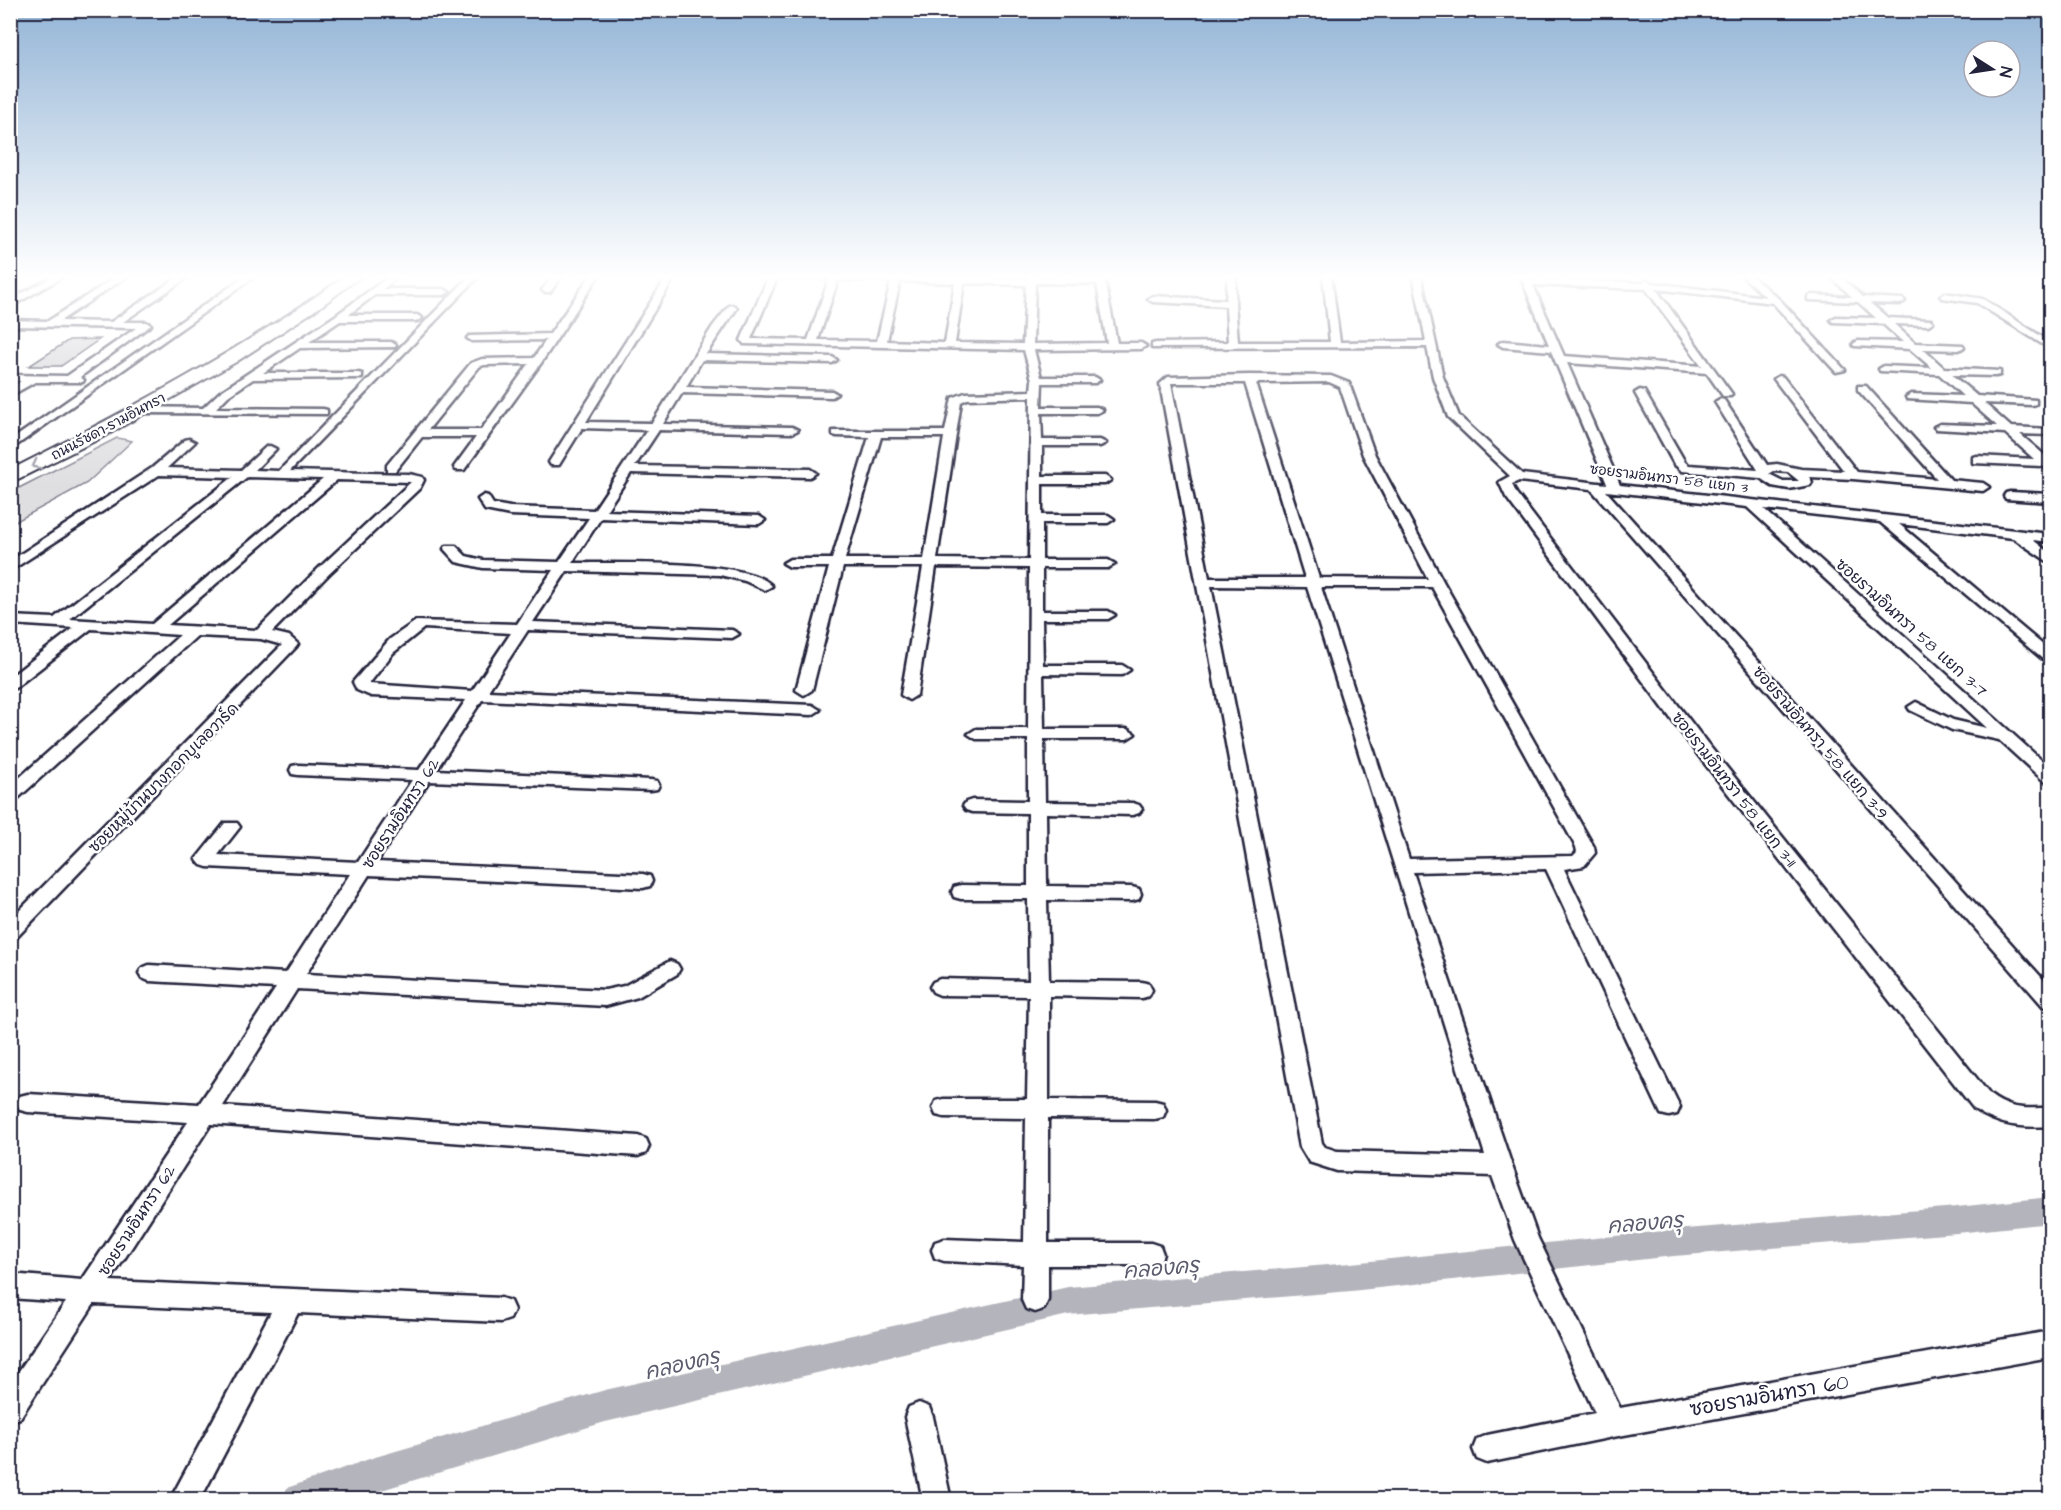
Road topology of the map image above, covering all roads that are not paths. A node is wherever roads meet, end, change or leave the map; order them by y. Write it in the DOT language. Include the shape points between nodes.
graph roads {
  1 [pos="118,345"];
  2 [pos="152,345"];
  3 [pos="251,345"];
  4 [pos="297,345"];
  5 [pos="407,345"];
  6 [pos="547,345"];
  7 [pos="628,345"];
  8 [pos="707,345"];
  9 [pos="986,345"];
  10 [pos="1073,345"];
  11 [pos="1126,345"];
  12 [pos="1177,345"];
  13 [pos="1432,345"];
  14 [pos="1522,345"];
  15 [pos="1692,345"];
  16 [pos="1817,345"];
  17 [pos="1914,345"];
  18 [pos="1925,345"];
  19 [pos="1028,346"];
  20 [pos="1141,346"];
  21 [pos="1156,346"];
  22 [pos="1959,347"];
  23 [pos="1554,348"];
  24 [pos="699,357"];
  25 [pos="1559,359"];
  26 [pos="832,360"];
  27 [pos="537,361"];
  28 [pos="1884,369"];
  29 [pos="1709,370"];
  30 [pos="1840,370"];
  31 [pos="1943,372"];
  32 [pos="1996,373"];
  33 [pos="251,376"];
  34 [pos="358,376"];
  35 [pos="10,378"];
  36 [pos="1249,378"];
  37 [pos="33,379"];
  38 [pos="70,379"];
  39 [pos="1779,379"];
  40 [pos="1095,380"];
  41 [pos="103,381"];
  42 [pos="1863,388"];
  43 [pos="678,390"];
  44 [pos="10,393"];
  45 [pos="1640,393"];
  46 [pos="832,394"];
  47 [pos="1036,395"];
  48 [pos="1911,397"];
  49 [pos="1975,400"];
  50 [pos="2032,402"];
  51 [pos="139,410"];
  52 [pos="1097,410"];
  53 [pos="206,411"];
  54 [pos="323,412"];
  55 [pos="579,425"];
  56 [pos="1940,427"];
  57 [pos="72,428"];
  58 [pos="654,428"];
  59 [pos="792,430"];
  60 [pos="2009,430"];
  61 [pos="2050,432"];
  62 [pos="485,433"];
  63 [pos="837,433"];
  64 [pos="419,434"];
  65 [pos="876,434"];
  66 [pos="951,435"];
  67 [pos="189,442"];
  68 [pos="1035,443"];
  69 [pos="1100,443"];
  70 [pos="10,447"];
  71 [pos="270,449"];
  72 [pos="10,460"];
  73 [pos="1977,460"];
  74 [pos="555,462"];
  75 [pos="2049,464"];
  76 [pos="460,467"];
  77 [pos="391,468"];
  78 [pos="628,469"];
  79 [pos="284,470"];
  80 [pos="156,471"];
  81 [pos="246,472"];
  82 [pos="810,473"];
  83 [pos="1764,473"];
  84 [pos="1853,474"];
  85 [pos="334,475"];
  86 [pos="1518,477"];
  87 [pos="10,478"];
  88 [pos="1800,479"];
  89 [pos="1037,480"];
  90 [pos="1106,480"];
  91 [pos="1593,484"];
  92 [pos="1779,484"];
  93 [pos="1948,484"];
  94 [pos="1614,486"];
  95 [pos="1983,487"];
  96 [pos="2010,496"];
  97 [pos="2050,498"];
  98 [pos="484,499"];
  99 [pos="1750,502"];
  100 [pos="1787,507"];
  101 [pos="1809,509"];
  102 [pos="597,514"];
  103 [pos="1036,519"];
  104 [pos="1108,519"];
  105 [pos="1884,519"];
  106 [pos="759,520"];
  107 [pos="2017,534"];
  108 [pos="2050,538"];
  109 [pos="451,549"];
  110 [pos="2050,559"];
  111 [pos="790,563"];
  112 [pos="837,564"];
  113 [pos="930,564"];
  114 [pos="1035,564"];
  115 [pos="1108,564"];
  116 [pos="10,567"];
  117 [pos="561,568"];
  118 [pos="1203,582"];
  119 [pos="1437,583"];
  120 [pos="1313,584"];
  121 [pos="765,586"];
  122 [pos="1035,615"];
  123 [pos="1108,615"];
  124 [pos="10,620"];
  125 [pos="58,622"];
  126 [pos="89,624"];
  127 [pos="523,627"];
  128 [pos="156,628"];
  129 [pos="193,631"];
  130 [pos="732,634"];
  131 [pos="261,635"];
  132 [pos="2050,658"];
  133 [pos="1035,669"];
  134 [pos="1122,670"];
  135 [pos="10,686"];
  136 [pos="804,690"];
  137 [pos="909,695"];
  138 [pos="477,696"];
  139 [pos="1916,707"];
  140 [pos="812,710"];
  141 [pos="976,734"];
  142 [pos="1037,734"];
  143 [pos="1126,734"];
  144 [pos="2004,735"];
  145 [pos="298,770"];
  146 [pos="424,776"];
  147 [pos="2050,777"];
  148 [pos="651,785"];
  149 [pos="10,796"];
  150 [pos="972,806"];
  151 [pos="1036,807"];
  152 [pos="1133,809"];
  153 [pos="231,827"];
  154 [pos="1552,863"];
  155 [pos="1402,866"];
  156 [pos="364,867"];
  157 [pos="644,881"];
  158 [pos="961,892"];
  159 [pos="1038,892"];
  160 [pos="1132,894"];
  161 [pos="10,932"];
  162 [pos="670,969"];
  163 [pos="149,973"];
  164 [pos="292,981"];
  165 [pos="940,987"];
  166 [pos="1039,990"];
  167 [pos="1142,990"];
  168 [pos="2050,1000"];
  169 [pos="28,1104"];
  170 [pos="1669,1107"];
  171 [pos="944,1108"];
  172 [pos="1036,1108"];
  173 [pos="1155,1110"];
  174 [pos="204,1114"];
  175 [pos="2050,1116"];
  176 [pos="638,1146"];
  177 [pos="1500,1166"];
  178 [pos="944,1250"];
  179 [pos="1036,1254"];
  180 [pos="1150,1254"];
  181 [pos="10,1286"];
  182 [pos="89,1292"];
  183 [pos="1035,1300"];
  184 [pos="291,1301"];
  185 [pos="501,1310"];
  186 [pos="2050,1344"];
  187 [pos="10,1408"];
  188 [pos="918,1417"];
  189 [pos="1613,1423"];
  190 [pos="1487,1449"];
  191 [pos="185,1498"];
  192 [pos="937,1500"];
  1 -- 38 [label="street"];
  2 -- 41 [label="street"];
  3 -- 51 [label="main road, ถนนรัชดา-รามอินทรา"];
  4 -- 33 [label="street"];
  5 -- 79 [label="street"];
  6 -- 27 [label="street"];
  7 -- 55 [label="street"];
  8 -- 24 [label="street, ซอยรามอินทรา 62"];
  9 -- 19 [label="street"];
  10 -- 19 [label="street"];
  11 -- 20 [label="street"];
  12 -- 21 [label="street"];
  13 -- 86 [label="street" via="1438,377 1454,417"];
  14 -- 23 [label="street"];
  15 -- 29 [label="street"];
  16 -- 30 [label="street"];
  17 -- 31 [label="street"];
  18 -- 22 [label="street"];
  19 -- 47 [label="street"];
  23 -- 25 [label="street"];
  24 -- 26 [label="street"];
  24 -- 43 [label="street, ซอยรามอินทรา 62"];
  25 -- 29 [label="street"];
  25 -- 94 [label="street"];
  27 -- 62 [label="street"];
  27 -- 64 [label="street" via="475,364"];
  28 -- 31 [label="street"];
  29 -- 83 [label="street"];
  31 -- 32 [label="street"];
  31 -- 49 [label="street"];
  33 -- 34 [label="street"];
  33 -- 53 [label="street"];
  35 -- 37 [label="street"];
  36 -- 118 [label="street" via="1170,380 1165,384"];
  36 -- 119 [label="street" via="1330,379 1345,385 1369,455"];
  36 -- 120 [label="street"];
  37 -- 38 [label="street"];
  37 -- 44 [label="street"];
  38 -- 41 [label="street"];
  39 -- 84 [label="street"];
  40 -- 47 [label="street"];
  41 -- 70 [label="street"];
  42 -- 93 [label="street"];
  43 -- 46 [label="street"];
  43 -- 58 [label="street, ซอยรามอินทรา 62"];
  45 -- 83 [label="street" via="1680,464 1686,468"];
  47 -- 52 [label="street"];
  47 -- 66 [label="street" via="958,398"];
  47 -- 68 [label="street"];
  48 -- 49 [label="street"];
  49 -- 50 [label="street"];
  49 -- 60 [label="street"];
  51 -- 53 [label="street"];
  51 -- 87 [label="main road, ถนนรัชดา-รามอินทรา, one-way"];
  53 -- 54 [label="street"];
  55 -- 58 [label="street"];
  55 -- 74 [label="street"];
  56 -- 60 [label="street"];
  57 -- 72 [label="main road, ถนนรัชดา-รามอินทรา"];
  58 -- 59 [label="street"];
  58 -- 78 [label="street, ซอยรามอินทรา 62"];
  60 -- 61 [label="street"];
  60 -- 75 [label="street"];
  62 -- 64 [label="street"];
  62 -- 76 [label="street"];
  63 -- 65 [label="street"];
  64 -- 77 [label="street"];
  65 -- 66 [label="street"];
  65 -- 112 [label="street"];
  66 -- 113 [label="street"];
  67 -- 80 [label="street"];
  68 -- 69 [label="street"];
  68 -- 89 [label="street"];
  71 -- 81 [label="street"];
  73 -- 75 [label="street"];
  78 -- 82 [label="street"];
  78 -- 102 [label="street, ซอยรามอินทรา 62"];
  80 -- 81 [label="street"];
  80 -- 116 [label="street"];
  81 -- 85 [label="street"];
  81 -- 125 [label="street"];
  83 -- 88 [label="street" via="1779,467"];
  83 -- 92 [label="street"];
  84 -- 88 [label="street"];
  84 -- 93 [label="street"];
  85 -- 128 [label="street"];
  85 -- 131 [label="street" via="409,478 418,482"];
  86 -- 91 [label="street, ซอยรามอินทรา 58 แยก 3"];
  86 -- 175 [label="street, ซอยรามอินทรา 58 แยก 3-11" via="1507,479 1505,485 1523,511 1709,756 1982,1102 1994,1112 2012,1118"];
  88 -- 92 [label="street"];
  88 -- 101 [label="street"];
  89 -- 90 [label="street"];
  89 -- 103 [label="street"];
  91 -- 94 [label="street, ซอยรามอินทรา 58 แยก 3"];
  91 -- 168 [label="street, ซอยรามอินทรา 58 แยก 3-9"];
  92 -- 100 [label="street"];
  93 -- 95 [label="street"];
  94 -- 99 [label="street, ซอยรามอินทรา 58 แยก 3"];
  96 -- 97 [label="street"];
  98 -- 102 [label="street" via="489,507 510,511"];
  99 -- 100 [label="street, ซอยรามอินทรา 58 แยก 3"];
  99 -- 144 [label="street, ซอยรามอินทรา 58 แยก 3-7"];
  100 -- 101 [label="street, ซอยรามอินทรา 58 แยก 3"];
  101 -- 105 [label="street, ซอยรามอินทรา 58 แยก 3"];
  102 -- 106 [label="street"];
  102 -- 117 [label="street, ซอยรามอินทรา 62"];
  103 -- 104 [label="street"];
  103 -- 114 [label="street"];
  105 -- 107 [label="street, ซอยรามอินทรา 58 แยก 3"];
  105 -- 132 [label="street"];
  107 -- 108 [label="street, ซอยรามอินทรา 58 แยก 3"];
  107 -- 110 [label="street"];
  109 -- 117 [label="street" via="469,562"];
  111 -- 112 [label="street"];
  112 -- 113 [label="street"];
  112 -- 136 [label="street"];
  113 -- 114 [label="street"];
  113 -- 137 [label="street"];
  114 -- 115 [label="street"];
  114 -- 122 [label="street"];
  117 -- 121 [label="street" via="720,571"];
  117 -- 127 [label="street, ซอยรามอินทรา 62"];
  118 -- 120 [label="street"];
  118 -- 177 [label="street" via="1311,1147 1317,1155 1337,1161"];
  119 -- 120 [label="street"];
  119 -- 154 [label="street" via="1585,847 1586,853 1578,862"];
  120 -- 155 [label="street"];
  122 -- 123 [label="street"];
  122 -- 133 [label="street"];
  124 -- 125 [label="street, ซอยหมู่บ้านบางกอกบูเลอวาร์ด"];
  125 -- 126 [label="street, ซอยหมู่บ้านบางกอกบูเลอวาร์ด"];
  126 -- 128 [label="street, ซอยหมู่บ้านบางกอกบูเลอวาร์ด"];
  126 -- 135 [label="street"];
  127 -- 130 [label="street"];
  127 -- 138 [label="street, ซอยรามอินทรา 62"];
  127 -- 138 [label="street" via="421,624 410,629 361,682 362,687 371,691"];
  128 -- 129 [label="street, ซอยหมู่บ้านบางกอกบูเลอวาร์ด"];
  129 -- 131 [label="street, ซอยหมู่บ้านบางกอกบูเลอวาร์ด"];
  129 -- 149 [label="street"];
  131 -- 161 [label="street, ซอยหมู่บ้านบางกอกบูเลอวาร์ด" via="291,644"];
  133 -- 134 [label="street"];
  133 -- 142 [label="street"];
  138 -- 140 [label="street"];
  138 -- 146 [label="street, ซอยรามอินทรา 62"];
  139 -- 144 [label="street" via="1957,729"];
  141 -- 142 [label="street"];
  142 -- 143 [label="street"];
  142 -- 151 [label="street"];
  144 -- 147 [label="street, ซอยรามอินทรา 58 แยก 3-7"];
  145 -- 146 [label="street"];
  146 -- 148 [label="street"];
  146 -- 156 [label="street, ซอยรามอินทรา 62"];
  150 -- 151 [label="street"];
  151 -- 152 [label="street"];
  151 -- 159 [label="street"];
  153 -- 156 [label="street" via="207,861"];
  154 -- 155 [label="street"];
  154 -- 170 [label="street"];
  155 -- 177 [label="street"];
  156 -- 157 [label="street"];
  156 -- 164 [label="street, ซอยรามอินทรา 62"];
  158 -- 159 [label="street"];
  159 -- 160 [label="street"];
  159 -- 166 [label="street"];
  162 -- 164 [label="street" via="630,993 605,998"];
  163 -- 164 [label="street"];
  164 -- 174 [label="street, ซอยรามอินทรา 62"];
  165 -- 166 [label="street"];
  166 -- 167 [label="street"];
  166 -- 172 [label="street"];
  169 -- 174 [label="street"];
  171 -- 172 [label="street"];
  172 -- 173 [label="street"];
  172 -- 179 [label="street"];
  174 -- 176 [label="street"];
  174 -- 182 [label="street, ซอยรามอินทรา 62"];
  177 -- 189 [label="street" via="1527,1240"];
  178 -- 179 [label="street"];
  179 -- 180 [label="street"];
  179 -- 183 [label="street"];
  181 -- 182 [label="street"];
  182 -- 184 [label="street"];
  182 -- 187 [label="street, ซอยรามอินทรา 62"];
  184 -- 185 [label="street"];
  184 -- 191 [label="street"];
  186 -- 189 [label="street, ซอยรามอินทรา 60"];
  188 -- 192 [label="street"];
  189 -- 190 [label="street, ซอยรามอินทรา 60"];
}
